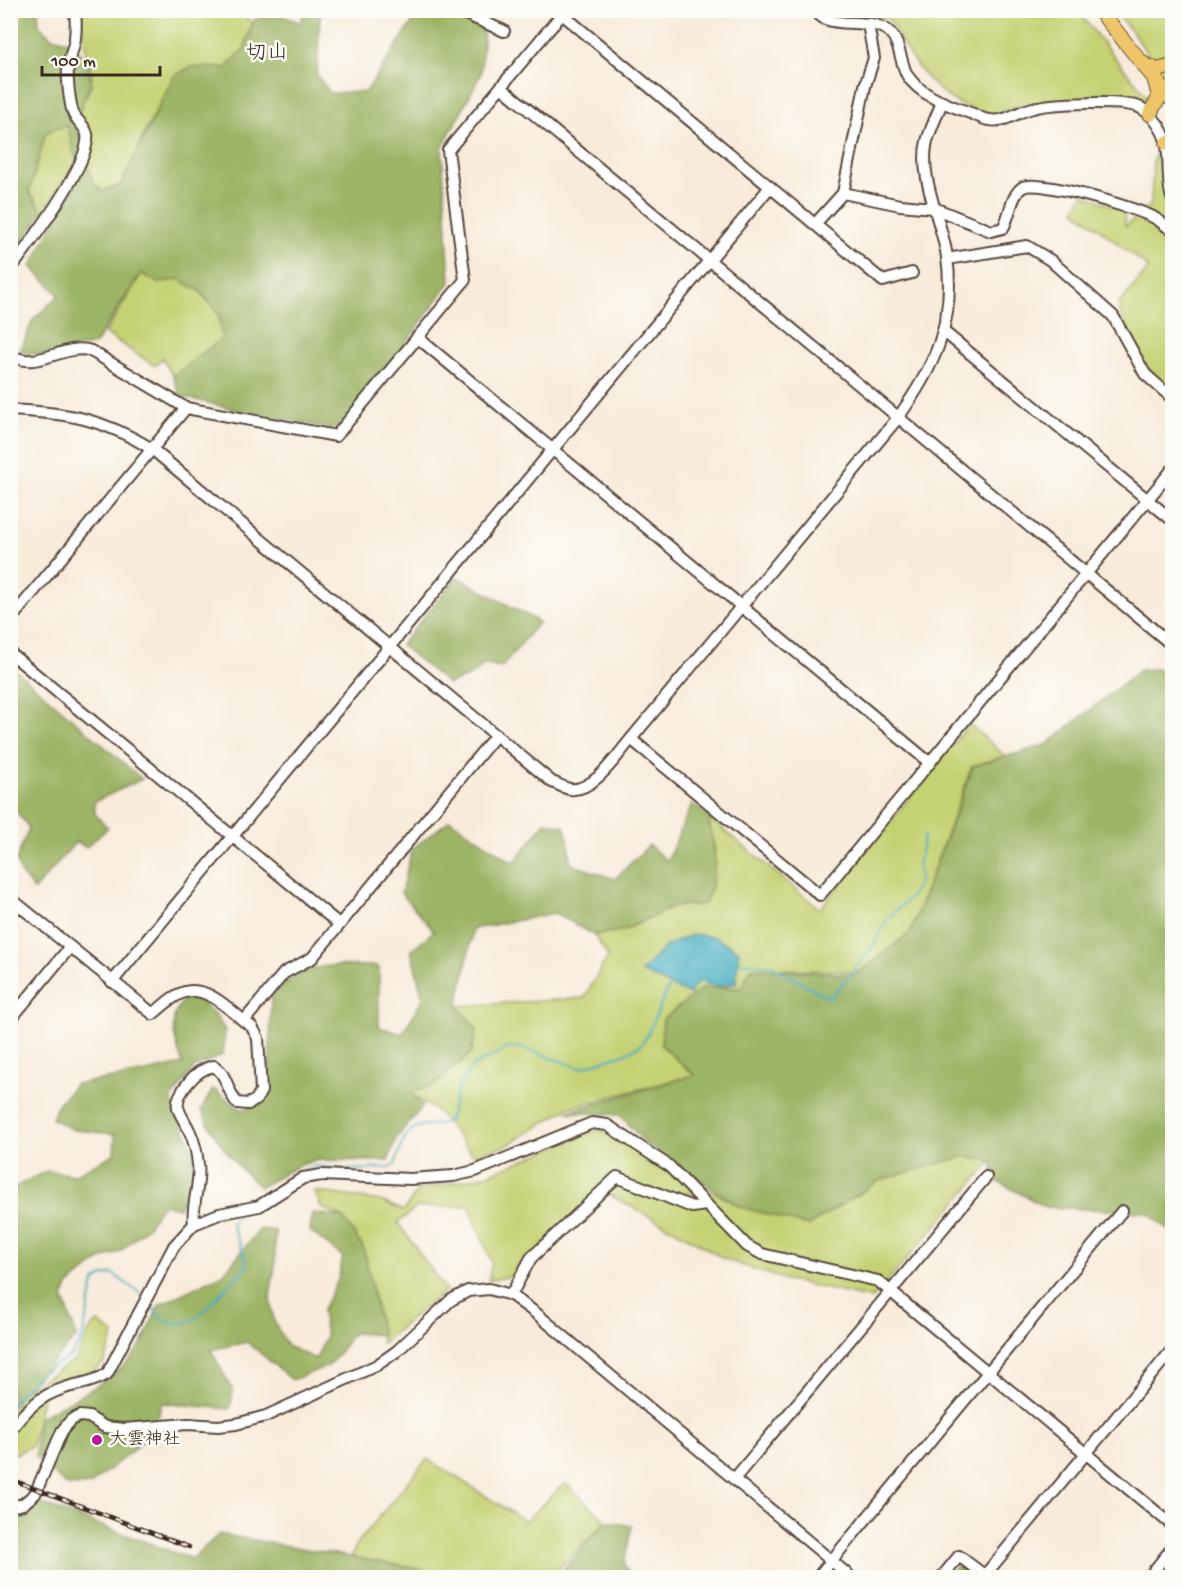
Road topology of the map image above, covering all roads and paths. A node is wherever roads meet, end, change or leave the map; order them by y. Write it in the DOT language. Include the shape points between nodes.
graph roads {
  1 [pos="75,10"];
  2 [pos="456,10"];
  3 [pos="814,10"];
  4 [pos="1099,10"];
  5 [pos="868,24"];
  6 [pos="504,31"];
  7 [pos="1141,63"];
  8 [pos="1170,67"];
  9 [pos="1155,80"];
  10 [pos="501,87"];
  11 [pos="942,102"];
  12 [pos="1172,102"];
  13 [pos="1150,114"];
  14 [pos="1170,143"];
  15 [pos="770,187"];
  16 [pos="843,193"];
  17 [pos="1173,198"];
  18 [pos="934,208"];
  19 [pos="815,224"];
  20 [pos="1173,230"];
  21 [pos="947,259"];
  22 [pos="709,262"];
  23 [pos="10,270"];
  24 [pos="912,273"];
  25 [pos="943,331"];
  26 [pos="417,337"];
  27 [pos="10,354"];
  28 [pos="1173,398"];
  29 [pos="186,408"];
  30 [pos="10,410"];
  31 [pos="897,419"];
  32 [pos="152,449"];
  33 [pos="553,450"];
  34 [pos="1173,470"];
  35 [pos="1148,500"];
  36 [pos="1173,520"];
  37 [pos="1086,574"];
  38 [pos="741,607"];
  39 [pos="10,621"];
  40 [pos="1173,645"];
  41 [pos="390,646"];
  42 [pos="10,653"];
  43 [pos="496,735"];
  44 [pos="631,739"];
  45 [pos="930,763"];
  46 [pos="232,836"];
  47 [pos="10,898"];
  48 [pos="339,924"];
  49 [pos="70,947"];
  50 [pos="112,982"];
  51 [pos="10,1020"];
  52 [pos="244,1021"];
  53 [pos="986,1177"];
  54 [pos="706,1204"];
  55 [pos="1122,1211"];
  56 [pos="194,1224"];
  57 [pos="891,1290"];
  58 [pos="511,1295"];
  59 [pos="1173,1350"];
  60 [pos="989,1372"];
  61 [pos="10,1431"];
  62 [pos="1087,1453"];
  63 [pos="735,1478"];
  64 [pos="10,1507"];
  65 [pos="1173,1525"];
  66 [pos="1173,1548"];
  67 [pos="831,1560"];
  68 [pos="986,1576"];
  69 [pos="817,1578"];
  70 [pos="852,1578"];
  71 [pos="941,1578"];
  72 [pos="1148,1578"];
  1 -- 23 [label="street" via="75,39 68,69 74,115 87,135 86,148 68,185"];
  2 -- 6 [label="street"];
  3 -- 5 [label="street" via="824,19"];
  4 -- 7 [label="main road"];
  5 -- 11 [label="street" via="890,32 908,75"];
  5 -- 16 [label="street" via="874,58"];
  7 -- 8 [label="main road" via="1158,70"];
  7 -- 9 [label="main road"];
  8 -- 12 [label="main road" via="1164,77"];
  9 -- 12 [label="main road"];
  9 -- 13 [label="main road" via="1158,103"];
  10 -- 15 [label="street" via="562,14"];
  10 -- 22 [label="street"];
  10 -- 26 [label="street" via="448,150 465,280"];
  11 -- 13 [label="street" via="990,121 1050,105 1109,104 1139,107"];
  11 -- 18 [label="street" via="927,142 926,171"];
  12 -- 13 [label="main road"];
  13 -- 14 [label="street"];
  14 -- 17 [label="street" via="1169,188"];
  15 -- 19 [label="street"];
  15 -- 22 [label="street"];
  16 -- 18 [label="street"];
  16 -- 19 [label="street"];
  18 -- 20 [label="street" via="991,231 1003,228 1022,188 1042,185 1152,216"];
  18 -- 21 [label="street"];
  19 -- 24 [label="street" via="884,281"];
  21 -- 25 [label="street" via="949,291"];
  21 -- 28 [label="street" via="1027,246 1050,260 1113,316 1144,374"];
  22 -- 31 [label="street"];
  22 -- 33 [label="street"];
  25 -- 31 [label="street" via="920,387"];
  25 -- 35 [label="street"];
  26 -- 29 [label="street" via="336,436"];
  26 -- 33 [label="street"];
  27 -- 29 [label="street" via="29,360 67,350 91,351"];
  29 -- 32 [label="street"];
  30 -- 32 [label="street" via="54,412 100,422"];
  31 -- 37 [label="street"];
  31 -- 38 [label="street"];
  32 -- 39 [label="street"];
  32 -- 41 [label="street"];
  33 -- 38 [label="street"];
  33 -- 41 [label="street"];
  34 -- 35 [label="street"];
  35 -- 36 [label="street"];
  35 -- 37 [label="street"];
  37 -- 40 [label="street"];
  37 -- 45 [label="street"];
  38 -- 44 [label="street"];
  38 -- 45 [label="street"];
  41 -- 43 [label="street"];
  41 -- 46 [label="street"];
  42 -- 46 [label="street"];
  43 -- 44 [label="street" via="552,782 570,789 595,781"];
  43 -- 48 [label="street"];
  44 -- 45 [label="street" via="820,895"];
  46 -- 48 [label="street"];
  46 -- 50 [label="street"];
  47 -- 49 [label="street"];
  48 -- 52 [label="street" via="312,958 284,973"];
  49 -- 50 [label="street"];
  49 -- 51 [label="street"];
  50 -- 52 [label="street" via="153,1014 184,992 199,992 210,995"];
  52 -- 56 [label="street" via="258,1038 261,1091 256,1100 237,1103 229,1094 221,1071 214,1066 194,1076 178,1095 177,1110 191,1134 198,1165"];
  53 -- 57 [label="street"];
  54 -- 56 [label="street" via="669,1166 607,1125 592,1123 483,1168 453,1176 303,1178 259,1206"];
  54 -- 57 [label="street" via="747,1246 762,1254 878,1281"];
  54 -- 58 [label="street" via="692,1207 617,1177 531,1258"];
  55 -- 60 [label="street"];
  56 -- 61 [label="street" via="174,1246 107,1374 95,1382 63,1388 39,1399"];
  57 -- 60 [label="street"];
  57 -- 63 [label="street"];
  58 -- 63 [label="street"];
  58 -- 64 [label="street" via="489,1289 468,1291 452,1300 377,1365 266,1416 218,1426 124,1429 105,1427 80,1416 62,1431 35,1494 23,1504"];
  59 -- 62 [label="street"];
  60 -- 62 [label="street"];
  60 -- 67 [label="street"];
  62 -- 65 [label="street"];
  62 -- 68 [label="street"];
  63 -- 67 [label="street"];
  66 -- 72 [label="street"];
  67 -- 69 [label="street"];
  67 -- 70 [label="street"];
  68 -- 71 [label="street" via="958,1556"];
}
